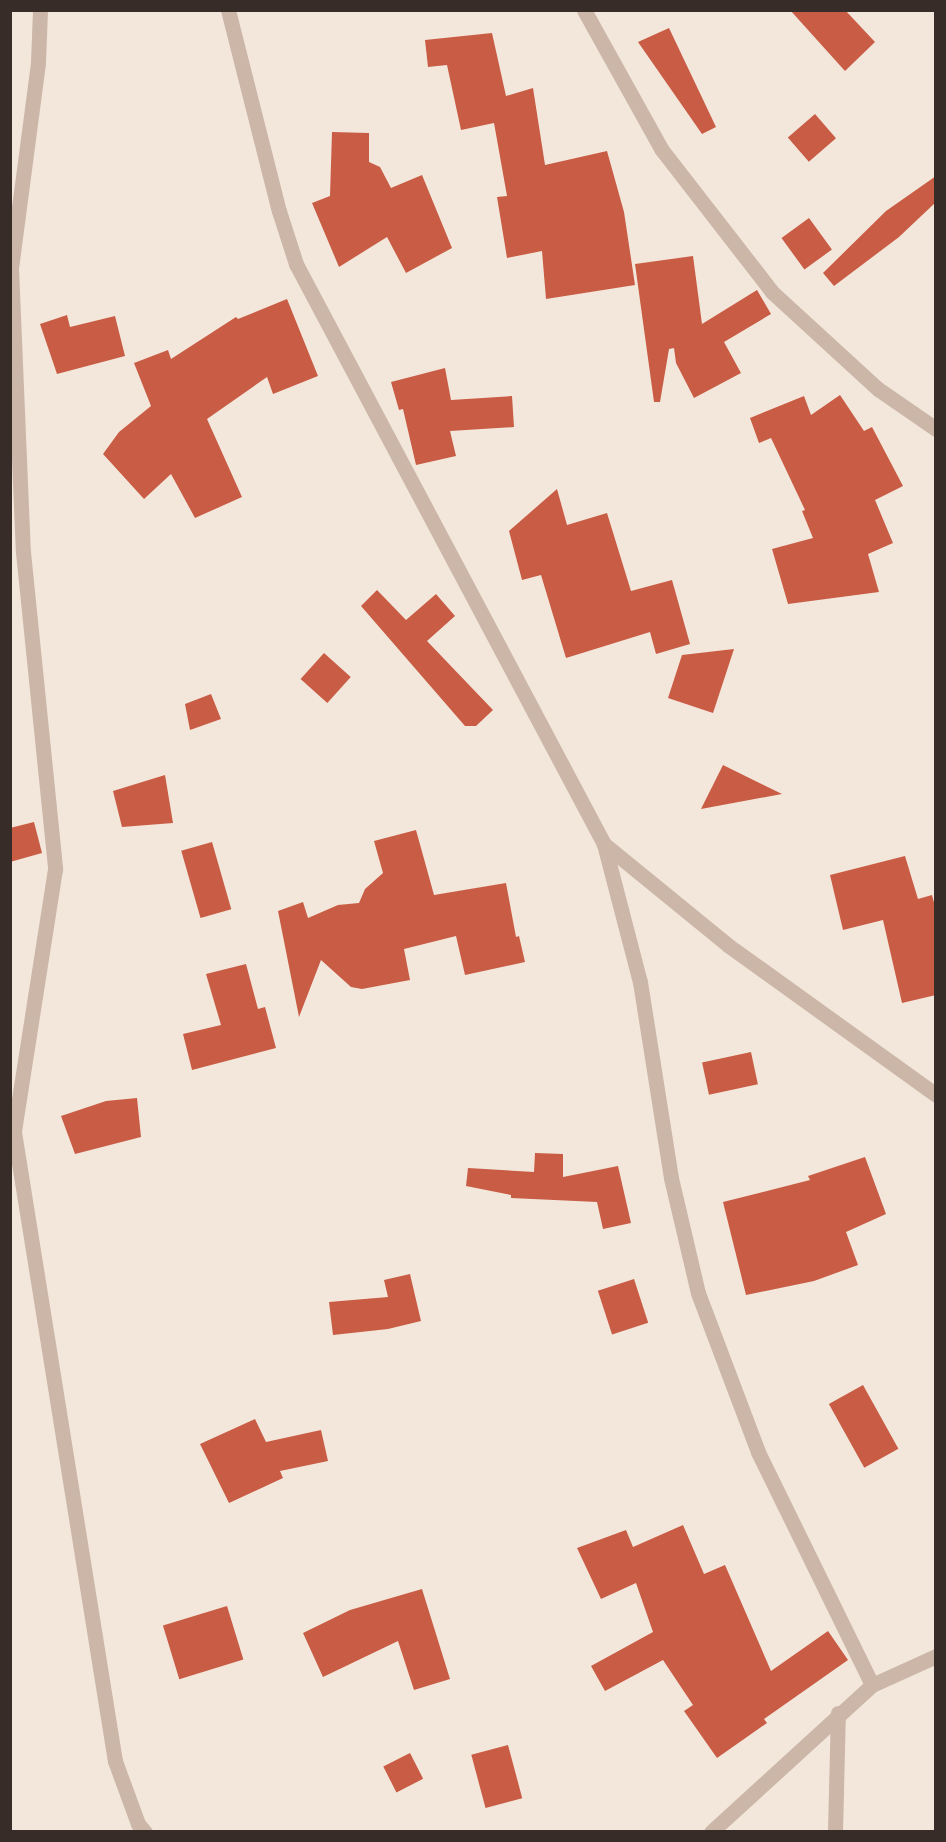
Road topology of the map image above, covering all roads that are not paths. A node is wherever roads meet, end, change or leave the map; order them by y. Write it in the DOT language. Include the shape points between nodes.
graph roads {
  1 [pos="40,10"];
  2 [pos="228,10"];
  3 [pos="584,10"];
  4 [pos="11,268"];
  5 [pos="936,429"];
  6 [pos="604,844"];
  7 [pos="936,1095"];
  8 [pos="12,1129"];
  9 [pos="936,1656"];
  10 [pos="872,1685"];
  11 [pos="838,1713"];
  12 [pos="146,1832"];
  13 [pos="711,1832"];
  14 [pos="836,1832"];
  1 -- 4 [label="street" via="38,63"];
  2 -- 6 [label="street" via="296,264"];
  3 -- 5 [label="street" via="662,150 772,292 878,388"];
  4 -- 8 [label="street" via="23,552 55,869"];
  6 -- 7 [label="street" via="729,946"];
  6 -- 10 [label="street" via="640,982 671,1178 698,1293 758,1452"];
  8 -- 12 [label="street" via="115,1761 138,1824"];
  9 -- 10 [label="street"];
  10 -- 11 [label="street"];
  11 -- 13 [label="street"];
  11 -- 14 [label="street"];
}
